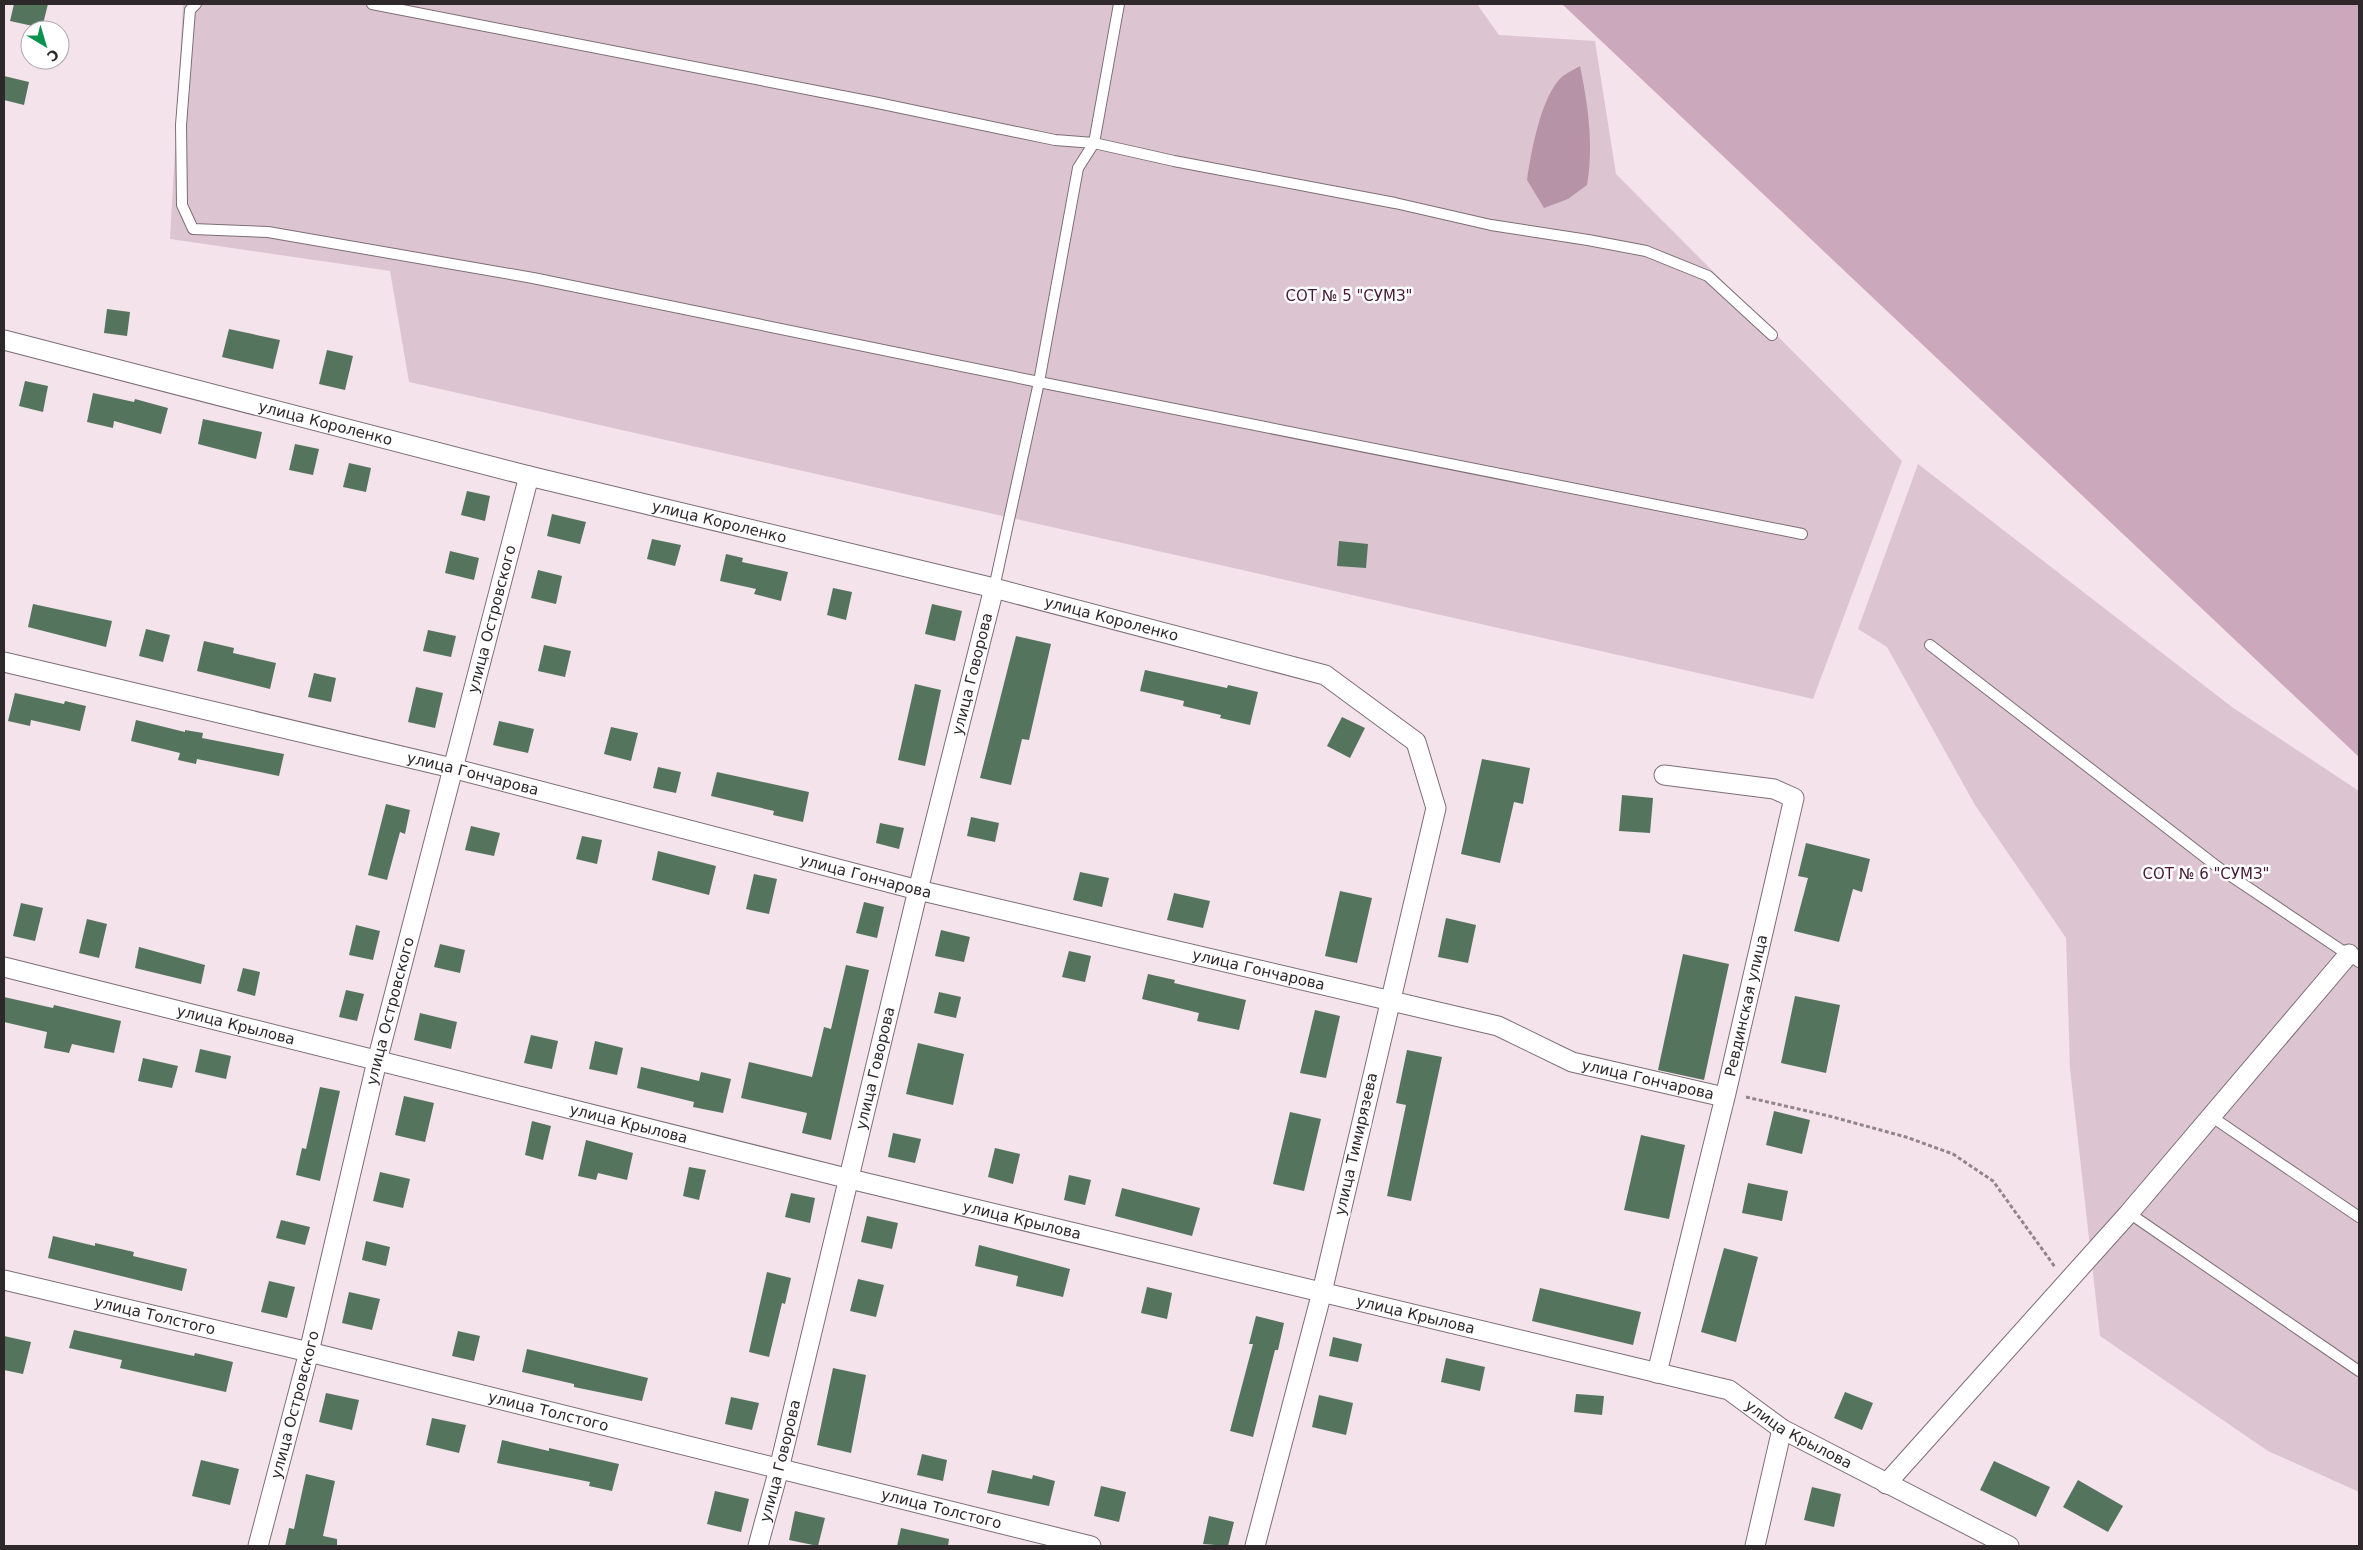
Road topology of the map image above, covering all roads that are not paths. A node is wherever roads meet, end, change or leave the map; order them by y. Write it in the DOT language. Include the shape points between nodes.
graph roads {
  1 [pos="196,4"];
  2 [pos="372,4"];
  3 [pos="1119,4"];
  4 [pos="1094,143"];
  5 [pos="1772,335"];
  6 [pos="4,340"];
  7 [pos="1039,382"];
  8 [pos="530,476"];
  9 [pos="1802,534"];
  10 [pos="994,588"];
  11 [pos="1930,645"];
  12 [pos="4,662"];
  13 [pos="1416,742"];
  14 [pos="452,768"];
  15 [pos="1664,775"];
  16 [pos="918,890"];
  17 [pos="2354,958"];
  18 [pos="4,967"];
  19 [pos="1389,1000"];
  20 [pos="377,1061"];
  21 [pos="1725,1095"];
  22 [pos="2212,1116"];
  23 [pos="850,1179"];
  24 [pos="2129,1213"];
  25 [pos="2359,1217"];
  26 [pos="4,1280"];
  27 [pos="1322,1292"];
  28 [pos="309,1352"];
  29 [pos="2359,1371"];
  30 [pos="1657,1373"];
  31 [pos="1782,1429"];
  32 [pos="779,1469"];
  33 [pos="1886,1484"];
  34 [pos="258,1546"];
  35 [pos="758,1546"];
  36 [pos="1091,1546"];
  37 [pos="1255,1546"];
  38 [pos="1755,1546"];
  39 [pos="2009,1546"];
  1 -- 7 [label="lane" via="190,10 181,125 182,205 193,229 268,232 533,278"];
  2 -- 4 [label="lane" via="1055,140"];
  3 -- 4 [label="lane"];
  4 -- 5 [label="lane" via="1491,225 1646,251 1708,276"];
  4 -- 7 [label="lane" via="1078,168"];
  6 -- 8 [label="street, улица Короленко"];
  7 -- 9 [label="lane"];
  7 -- 10 [label="lane"];
  8 -- 10 [label="street, улица Короленко"];
  8 -- 14 [label="street, улица Островского"];
  10 -- 13 [label="street, улица Короленко" via="1325,676"];
  10 -- 16 [label="street, улица Говорова"];
  11 -- 17 [label="lane" via="2219,868"];
  12 -- 14 [label="street, улица Гончарова"];
  13 -- 19 [label="street, улица Тимирязева" via="1436,808"];
  14 -- 16 [label="street, улица Гончарова"];
  14 -- 20 [label="street, улица Островского"];
  15 -- 21 [label="street, Ревдинская улица" via="1774,789 1794,798"];
  16 -- 19 [label="street, улица Гончарова"];
  16 -- 23 [label="street, улица Говорова"];
  17 -- 22 [label="street"];
  18 -- 20 [label="street, улица Крылова"];
  19 -- 21 [label="street, улица Гончарова" via="1498,1026 1572,1062"];
  19 -- 27 [label="street, улица Тимирязева"];
  20 -- 23 [label="street, улица Крылова"];
  20 -- 28 [label="street, улица Островского"];
  21 -- 30 [label="street, Ревдинская улица"];
  22 -- 24 [label="street"];
  22 -- 25 [label="lane"];
  23 -- 27 [label="street, улица Крылова"];
  23 -- 32 [label="street, улица Говорова"];
  24 -- 29 [label="lane"];
  24 -- 33 [label="street"];
  26 -- 28 [label="street, улица Толстого"];
  27 -- 30 [label="street, улица Крылова"];
  27 -- 37 [label="street, улица Тимирязева"];
  28 -- 32 [label="street, улица Толстого"];
  28 -- 34 [label="street, улица Островского"];
  30 -- 31 [label="street, улица Крылова" via="1729,1390"];
  31 -- 33 [label="street, улица Крылова"];
  31 -- 38 [label="street"];
  32 -- 35 [label="street, улица Говорова"];
  32 -- 36 [label="street, улица Толстого"];
  33 -- 39 [label="street, улица Крылова"];
}
